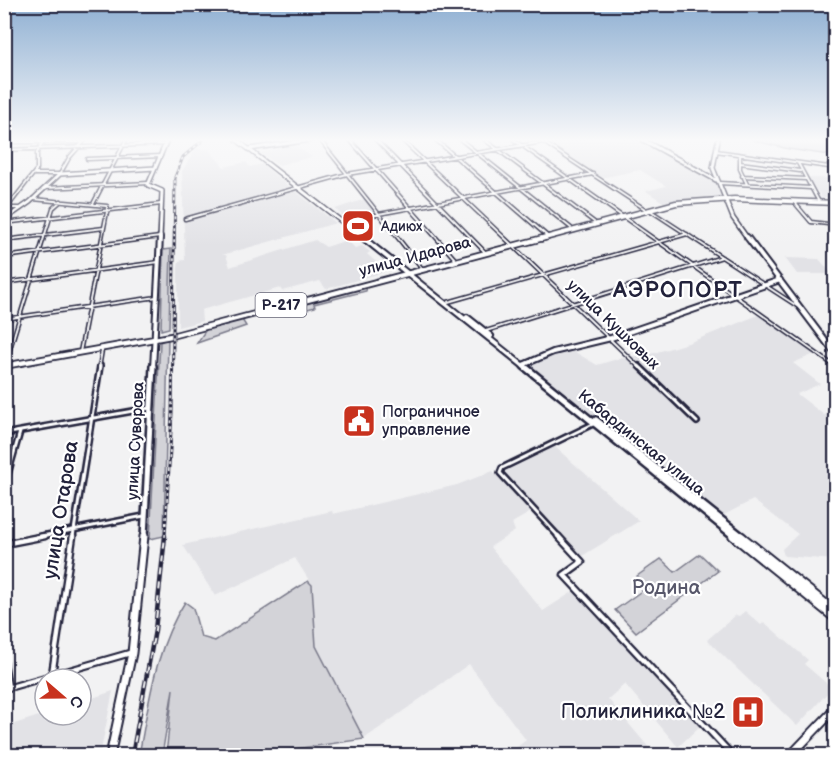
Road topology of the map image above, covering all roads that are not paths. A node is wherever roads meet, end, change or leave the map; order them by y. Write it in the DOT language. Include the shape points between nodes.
graph roads {
  1 [pos="32,175"];
  2 [pos="58,175"];
  3 [pos="109,175"];
  4 [pos="152,175"];
  5 [pos="283,175"];
  6 [pos="342,175"];
  7 [pos="348,175"];
  8 [pos="382,175"];
  9 [pos="410,175"];
  10 [pos="439,175"];
  11 [pos="478,175"];
  12 [pos="505,175"];
  13 [pos="532,175"];
  14 [pos="564,175"];
  15 [pos="585,175"];
  16 [pos="594,175"];
  17 [pos="709,175"];
  18 [pos="715,175"];
  19 [pos="804,175"];
  20 [pos="742,176"];
  21 [pos="569,179"];
  22 [pos="806,179"];
  23 [pos="717,182"];
  24 [pos="148,183"];
  25 [pos="543,184"];
  26 [pos="748,184"];
  27 [pos="104,186"];
  28 [pos="44,188"];
  29 [pos="299,188"];
  30 [pos="520,188"];
  31 [pos="811,188"];
  32 [pos="497,192"];
  33 [pos="463,198"];
  34 [pos="727,198"];
  35 [pos="33,199"];
  36 [pos="61,201"];
  37 [pos="794,202"];
  38 [pos="819,202"];
  39 [pos="437,203"];
  40 [pos="836,203"];
  41 [pos="93,204"];
  42 [pos="161,204"];
  43 [pos="6,208"];
  44 [pos="22,208"];
  45 [pos="410,208"];
  46 [pos="647,209"];
  47 [pos="107,211"];
  48 [pos="379,214"];
  49 [pos="622,216"];
  50 [pos="52,218"];
  51 [pos="185,219"];
  52 [pos="341,221"];
  53 [pos="4,222"];
  54 [pos="594,222"];
  55 [pos="836,225"];
  56 [pos="104,228"];
  57 [pos="571,228"];
  58 [pos="47,234"];
  59 [pos="687,234"];
  60 [pos="546,235"];
  61 [pos="160,237"];
  62 [pos="4,240"];
  63 [pos="658,241"];
  64 [pos="101,244"];
  65 [pos="512,245"];
  66 [pos="484,251"];
  67 [pos="41,252"];
  68 [pos="4,257"];
  69 [pos="722,257"];
  70 [pos="455,259"];
  71 [pos="159,262"];
  72 [pos="693,266"];
  73 [pos="421,267"];
  74 [pos="96,271"];
  75 [pos="407,272"];
  76 [pos="543,274"];
  77 [pos="32,279"];
  78 [pos="780,280"];
  79 [pos="4,283"];
  80 [pos="764,285"];
  81 [pos="429,289"];
  82 [pos="735,295"];
  83 [pos="157,297"];
  84 [pos="448,302"];
  85 [pos="573,303"];
  86 [pos="89,307"];
  87 [pos="800,308"];
  88 [pos="20,316"];
  89 [pos="4,319"];
  90 [pos="485,331"];
  91 [pos="155,338"];
  92 [pos="611,338"];
  93 [pos="102,350"];
  94 [pos="81,351"];
  95 [pos="836,355"];
  96 [pos="524,364"];
  97 [pos="5,365"];
  98 [pos="836,367"];
  99 [pos="151,408"];
  100 [pos="90,419"];
  101 [pos="596,422"];
  102 [pos="697,422"];
  103 [pos="20,432"];
  104 [pos="4,434"];
  105 [pos="4,488"];
  106 [pos="146,516"];
  107 [pos="73,530"];
  108 [pos="4,544"];
  109 [pos="836,612"];
  110 [pos="836,619"];
  111 [pos="132,653"];
  112 [pos="4,663"];
  113 [pos="53,667"];
  114 [pos="79,667"];
  115 [pos="33,680"];
  116 [pos="6,688"];
  117 [pos="836,708"];
  118 [pos="110,756"];
  119 [pos="733,756"];
  120 [pos="790,756"];
  1 -- 43 [label="street"];
  2 -- 28 [label="main road"];
  3 -- 27 [label="street"];
  4 -- 24 [label="main road"];
  5 -- 29 [label="main road, Кабардинская улица"];
  6 -- 29 [label="street"];
  7 -- 48 [label="street"];
  8 -- 45 [label="street"];
  9 -- 39 [label="street"];
  10 -- 33 [label="street, улица Кушховых"];
  11 -- 32 [label="street"];
  12 -- 30 [label="street"];
  13 -- 25 [label="street"];
  14 -- 21 [label="street"];
  15 -- 21 [label="street"];
  16 -- 46 [label="street"];
  17 -- 23 [label="main road"];
  18 -- 23 [label="main road"];
  19 -- 22 [label="street"];
  20 -- 22 [label="street"];
  20 -- 26 [label="street"];
  21 -- 25 [label="street"];
  21 -- 49 [label="street"];
  22 -- 31 [label="street"];
  23 -- 26 [label="street"];
  23 -- 34 [label="main road"];
  24 -- 27 [label="street"];
  24 -- 42 [label="main road" via="149,187 162,189"];
  25 -- 30 [label="street"];
  25 -- 54 [label="street"];
  26 -- 31 [label="street"];
  27 -- 28 [label="street"];
  27 -- 41 [label="street"];
  28 -- 35 [label="main road"];
  29 -- 51 [label="street"];
  29 -- 52 [label="main road, Кабардинская улица"];
  30 -- 32 [label="street"];
  30 -- 57 [label="street"];
  31 -- 38 [label="street"];
  32 -- 33 [label="street"];
  32 -- 60 [label="street"];
  33 -- 39 [label="street"];
  33 -- 65 [label="street, улица Кушховых"];
  34 -- 37 [label="main road, улица Идарова / Р-217"];
  34 -- 38 [label="main road, улица Идарова / Р-217"];
  34 -- 46 [label="main road, улица Идарова / Р-217"];
  34 -- 46 [label="main road, улица Идарова / Р-217"];
  34 -- 78 [label="main road" via="735,222"];
  35 -- 36 [label="street"];
  35 -- 44 [label="main road"];
  36 -- 41 [label="street"];
  36 -- 50 [label="street" via="53,208"];
  37 -- 40 [label="main road, улица Идарова / Р-217"];
  37 -- 55 [label="street" via="811,222"];
  38 -- 40 [label="main road, улица Идарова / Р-217"];
  39 -- 45 [label="street"];
  39 -- 66 [label="street"];
  41 -- 47 [label="street" via="108,206"];
  42 -- 47 [label="street"];
  42 -- 61 [label="main road, улица Суворова"];
  43 -- 44 [label="street"];
  44 -- 53 [label="main road"];
  45 -- 48 [label="street"];
  45 -- 70 [label="street"];
  46 -- 49 [label="main road, улица Идарова / Р-217"];
  46 -- 59 [label="street"];
  47 -- 50 [label="street"];
  47 -- 56 [label="street"];
  48 -- 52 [label="street"];
  48 -- 73 [label="street"];
  49 -- 54 [label="main road, улица Идарова / Р-217"];
  49 -- 63 [label="street"];
  49 -- 65 [label="main road, улица Идарова / Р-217"];
  50 -- 53 [label="street"];
  50 -- 58 [label="street"];
  52 -- 75 [label="main road, Кабардинская улица"];
  54 -- 57 [label="main road, улица Идарова / Р-217"];
  56 -- 58 [label="street"];
  56 -- 64 [label="street"];
  57 -- 60 [label="main road, улица Идарова / Р-217"];
  58 -- 62 [label="street"];
  58 -- 67 [label="street"];
  59 -- 63 [label="street"];
  59 -- 69 [label="street"];
  60 -- 65 [label="main road, улица Идарова / Р-217"];
  61 -- 64 [label="street"];
  61 -- 71 [label="main road, улица Суворова"];
  63 -- 72 [label="street"];
  63 -- 76 [label="street"];
  64 -- 67 [label="street"];
  64 -- 74 [label="street"];
  65 -- 66 [label="main road, улица Идарова / Р-217"];
  65 -- 75 [label="main road, улица Идарова / Р-217"];
  65 -- 76 [label="street, улица Кушховых"];
  66 -- 70 [label="main road, улица Идарова / Р-217"];
  67 -- 68 [label="street"];
  67 -- 77 [label="street"];
  69 -- 72 [label="street"];
  69 -- 80 [label="street"];
  70 -- 73 [label="main road, улица Идарова / Р-217"];
  71 -- 74 [label="street"];
  71 -- 83 [label="main road, улица Суворова"];
  72 -- 82 [label="street"];
  72 -- 85 [label="street"];
  73 -- 75 [label="main road, улица Идарова / Р-217"];
  74 -- 77 [label="street"];
  74 -- 86 [label="street"];
  75 -- 81 [label="main road, Кабардинская улица"];
  75 -- 91 [label="main road, улица Идарова / Р-217"];
  76 -- 84 [label="street"];
  76 -- 85 [label="street, улица Кушховых"];
  77 -- 79 [label="street"];
  77 -- 88 [label="street"];
  78 -- 80 [label="main road"];
  78 -- 87 [label="main road"];
  80 -- 82 [label="main road"];
  80 -- 87 [label="street"];
  81 -- 84 [label="main road, Кабардинская улица"];
  81 -- 96 [label="main road, Кабардинская улица"];
  82 -- 92 [label="main road"];
  82 -- 98 [label="street"];
  83 -- 86 [label="street"];
  83 -- 91 [label="main road, улица Суворова"];
  84 -- 90 [label="main road, Кабардинская улица"];
  85 -- 90 [label="street"];
  85 -- 92 [label="street, улица Кушховых"];
  86 -- 88 [label="street"];
  86 -- 94 [label="street"];
  87 -- 95 [label="main road"];
  88 -- 89 [label="street"];
  88 -- 97 [label="street"];
  90 -- 96 [label="main road, Кабардинская улица"];
  91 -- 93 [label="main road, улица Идарова / Р-217"];
  91 -- 94 [label="main road, улица Идарова / Р-217"];
  91 -- 99 [label="main road, улица Суворова"];
  92 -- 96 [label="main road" via="553,352"];
  92 -- 102 [label="street, улица Кушховых"];
  93 -- 97 [label="main road, улица Идарова / Р-217"];
  93 -- 100 [label="street, улица Отарова"];
  94 -- 97 [label="main road, улица Идарова / Р-217"];
  96 -- 101 [label="main road, Кабардинская улица"];
  99 -- 100 [label="street"];
  99 -- 106 [label="main road, улица Суворова"];
  100 -- 103 [label="street"];
  100 -- 107 [label="street, улица Отарова"];
  101 -- 109 [label="main road, Кабардинская улица"];
  101 -- 110 [label="main road, Кабардинская улица"];
  101 -- 119 [label="street" via="502,468 500,473 582,562 564,575"];
  103 -- 104 [label="street"];
  103 -- 105 [label="street"];
  106 -- 107 [label="street"];
  106 -- 111 [label="main road, улица Суворова"];
  107 -- 108 [label="street"];
  107 -- 113 [label="street, улица Отарова"];
  111 -- 114 [label="street"];
  111 -- 118 [label="main road, улица Суворова"];
  112 -- 116 [label="street"];
  115 -- 116 [label="street"];
  117 -- 120 [label="main road"];
}
